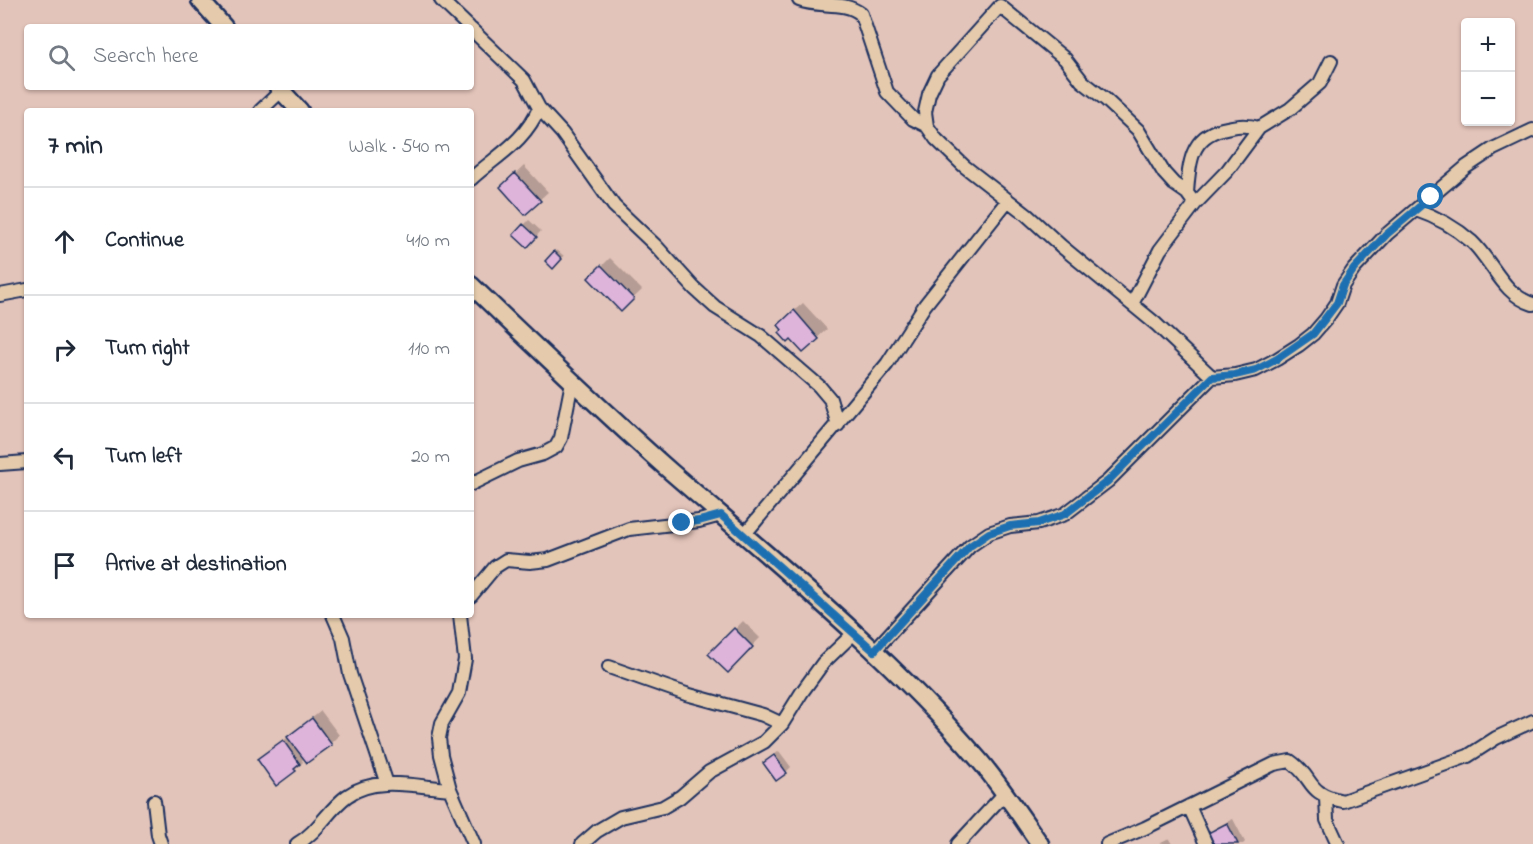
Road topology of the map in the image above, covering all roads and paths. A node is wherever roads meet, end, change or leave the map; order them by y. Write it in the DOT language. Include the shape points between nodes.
graph roads {
  1 [pos="200,0"];
  2 [pos="441,0"];
  3 [pos="799,0"];
  4 [pos="996,3"];
  5 [pos="221,24"];
  6 [pos="466,24"];
  7 [pos="474,32"];
  8 [pos="1331,61"];
  9 [pos="278,90"];
  10 [pos="280,90"];
  11 [pos="263,108"];
  12 [pos="297,108"];
  13 [pos="539,108"];
  14 [pos="927,126"];
  15 [pos="1259,128"];
  16 [pos="1533,130"];
  17 [pos="474,177"];
  18 [pos="1187,193"];
  19 [pos="1008,201"];
  20 [pos="1195,204"];
  21 [pos="1416,210"];
  22 [pos="474,288"];
  23 [pos="24,291"];
  24 [pos="0,295"];
  25 [pos="1132,304"];
  26 [pos="1533,304"];
  27 [pos="1212,377"];
  28 [pos="572,382"];
  29 [pos="838,425"];
  30 [pos="24,462"];
  31 [pos="0,464"];
  32 [pos="474,482"];
  33 [pos="721,515"];
  34 [pos="744,535"];
  35 [pos="474,592"];
  36 [pos="334,618"];
  37 [pos="460,618"];
  38 [pos="854,633"];
  39 [pos="874,651"];
  40 [pos="609,667"];
  41 [pos="1533,722"];
  42 [pos="782,724"];
  43 [pos="387,784"];
  44 [pos="450,789"];
  45 [pos="1005,793"];
  46 [pos="1326,797"];
  47 [pos="154,801"];
  48 [pos="1190,806"];
  49 [pos="161,844"];
  50 [pos="297,844"];
  51 [pos="474,844"];
  52 [pos="582,844"];
  53 [pos="958,844"];
  54 [pos="1040,844"];
  55 [pos="1107,844"];
  56 [pos="1206,844"];
  57 [pos="1338,844"];
  1 -- 5 [label="street"];
  2 -- 6 [label="street"];
  3 -- 14 [label="street" via="856,9 887,92 913,119"];
  4 -- 14 [label="street" via="939,75 929,94"];
  4 -- 18 [label="street" via="1065,59 1082,81 1138,130 1164,173"];
  7 -- 13 [label="street" via="524,80"];
  8 -- 15 [label="street" via="1320,83 1296,105"];
  9 -- 11 [label="street"];
  10 -- 12 [label="street"];
  13 -- 17 [label="street" via="532,125 517,141"];
  13 -- 29 [label="street" via="562,133 614,206 694,288 761,336 819,386 830,399"];
  14 -- 19 [label="street" via="964,166"];
  15 -- 18 [label="street" via="1246,125 1205,135 1193,153"];
  15 -- 20 [label="street" via="1227,171"];
  16 -- 21 [label="street" via="1480,157"];
  18 -- 20 [label="street"];
  19 -- 25 [label="street"];
  19 -- 29 [label="street" via="925,305 887,364"];
  20 -- 25 [label="street" via="1160,250"];
  21 -- 26 [label="street" via="1439,218 1473,243 1509,290"];
  21 -- 27 [label="street" via="1354,269 1337,303 1313,334 1256,370"];
  22 -- 28 [label="street"];
  23 -- 24 [label="street"];
  25 -- 27 [label="street"];
  27 -- 39 [label="street" via="1108,481 1065,514 989,533 970,546"];
  28 -- 32 [label="street" via="556,447 518,460"];
  28 -- 33 [label="street"];
  29 -- 34 [label="street"];
  30 -- 31 [label="street"];
  33 -- 34 [label="street"];
  33 -- 35 [label="street" via="629,529 548,560 506,560"];
  34 -- 38 [label="street"];
  36 -- 43 [label="street"];
  37 -- 44 [label="street" via="465,659 459,693 442,723 439,738"];
  38 -- 39 [label="street"];
  38 -- 42 [label="street" via="818,669"];
  39 -- 45 [label="street" via="930,705"];
  40 -- 42 [label="street"];
  41 -- 46 [label="street" via="1468,756 1342,801"];
  42 -- 52 [label="street" via="764,742 709,772 663,807 621,817"];
  43 -- 44 [label="street"];
  43 -- 50 [label="street" via="368,786 347,796 316,830"];
  44 -- 51 [label="street"];
  45 -- 53 [label="street"];
  45 -- 54 [label="street"];
  46 -- 48 [label="street" via="1313,789 1300,768 1290,761 1274,764"];
  46 -- 57 [label="street" via="1327,820"];
  47 -- 49 [label="street"];
  48 -- 55 [label="street"];
  48 -- 56 [label="street"];
}
